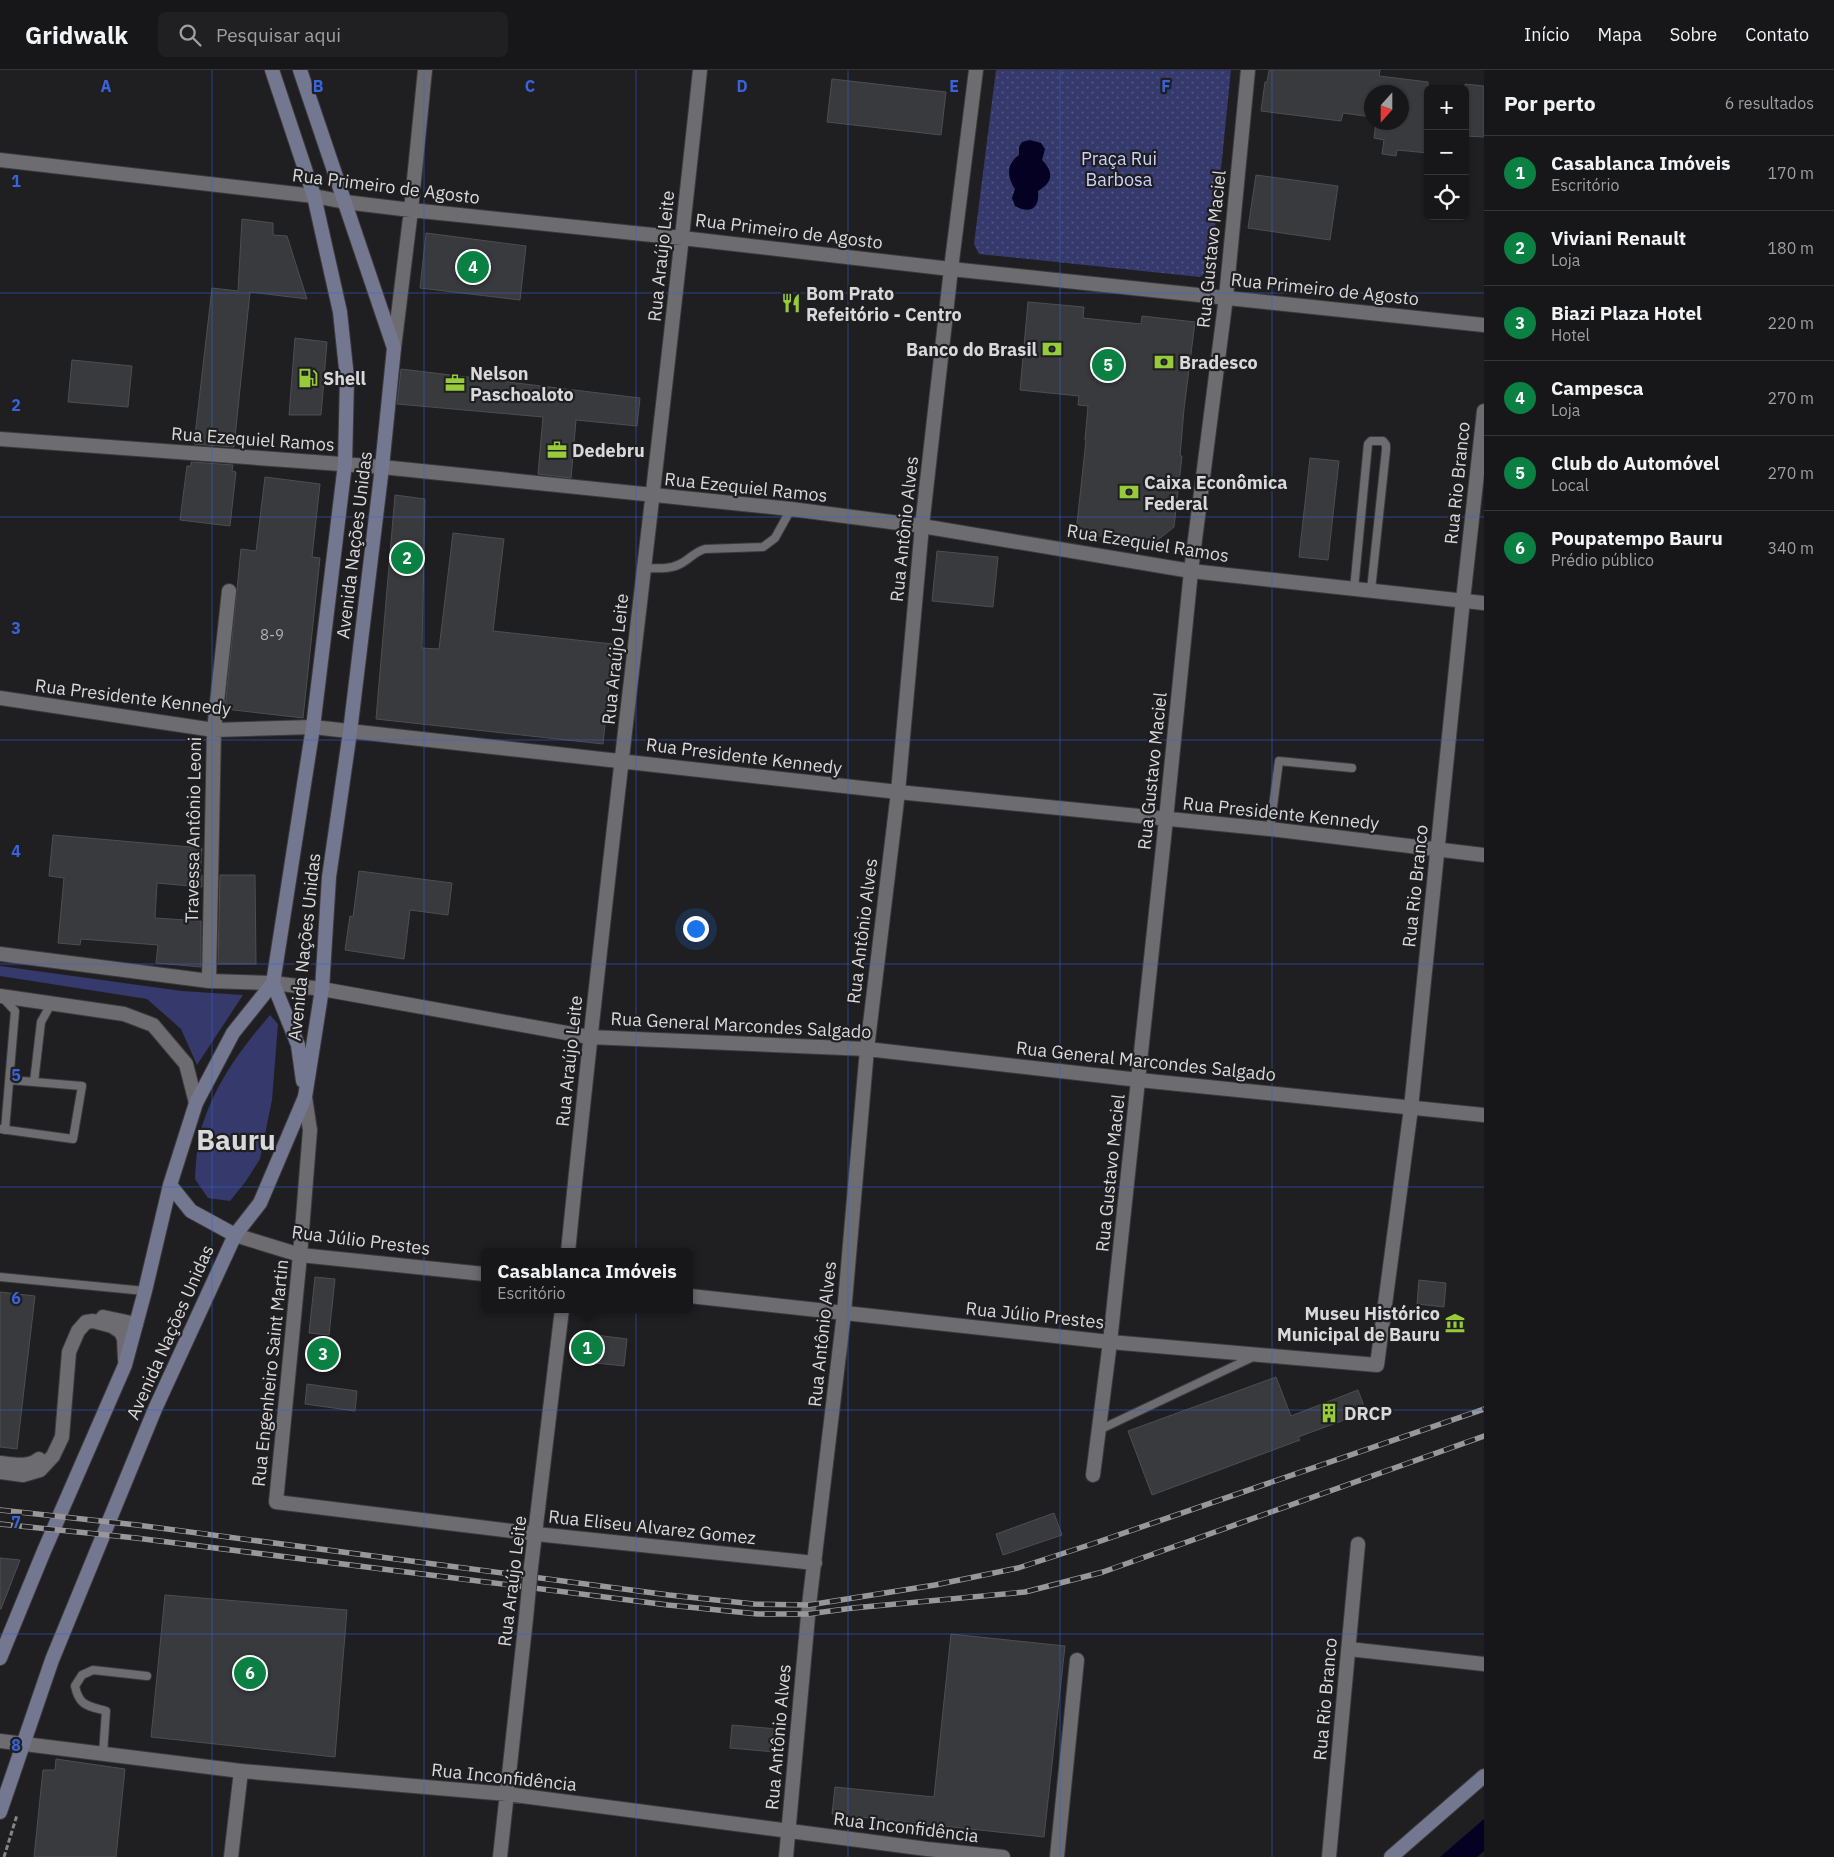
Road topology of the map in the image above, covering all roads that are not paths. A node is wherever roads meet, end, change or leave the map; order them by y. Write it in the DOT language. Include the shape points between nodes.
graph roads {
  1 [pos="272,70"];
  2 [pos="300,70"];
  3 [pos="425,70"];
  4 [pos="700,70"];
  5 [pos="976,70"];
  6 [pos="1248,70"];
  7 [pos="0,160"];
  8 [pos="314,196"];
  9 [pos="345,202"];
  10 [pos="411,210"];
  11 [pos="682,238"];
  12 [pos="951,269"];
  13 [pos="1226,297"];
  14 [pos="1484,325"];
  15 [pos="394,348"];
  16 [pos="1484,411"];
  17 [pos="0,440"];
  18 [pos="345,464"];
  19 [pos="382,467"];
  20 [pos="653,496"];
  21 [pos="791,509"];
  22 [pos="922,526"];
  23 [pos="643,568"];
  24 [pos="1191,571"];
  25 [pos="1354,588"];
  26 [pos="1371,590"];
  27 [pos="229,591"];
  28 [pos="1463,600"];
  29 [pos="1484,603"];
  30 [pos="0,698"];
  31 [pos="313,727"];
  32 [pos="214,730"];
  33 [pos="350,732"];
  34 [pos="623,760"];
  35 [pos="1352,768"];
  36 [pos="898,792"];
  37 [pos="1166,819"];
  38 [pos="1270,829"];
  39 [pos="1438,850"];
  40 [pos="1484,854"];
  41 [pos="0,954"];
  42 [pos="209,981"];
  43 [pos="273,983"];
  44 [pos="322,988"];
  45 [pos="1,996"];
  46 [pos="51,1004"];
  47 [pos="590,1037"];
  48 [pos="867,1049"];
  49 [pos="10,1080"];
  50 [pos="1139,1080"];
  51 [pos="34,1082"];
  52 [pos="305,1097"];
  53 [pos="196,1103"];
  54 [pos="1411,1108"];
  55 [pos="1484,1115"];
  56 [pos="2,1130"];
  57 [pos="170,1185"];
  58 [pos="235,1235"];
  59 [pos="568,1248"];
  60 [pos="300,1255"];
  61 [pos="481,1274"];
  62 [pos="0,1277"];
  63 [pos="145,1291"];
  64 [pos="693,1296"];
  65 [pos="562,1313"];
  66 [pos="844,1313"];
  67 [pos="136,1324"];
  68 [pos="1110,1342"];
  69 [pos="1255,1355"];
  70 [pos="125,1365"];
  71 [pos="1377,1365"];
  72 [pos="1099,1430"];
  73 [pos="0,1463"];
  74 [pos="0,1472"];
  75 [pos="1093,1475"];
  76 [pos="276,1502"];
  77 [pos="536,1534"];
  78 [pos="1358,1544"];
  79 [pos="815,1563"];
  80 [pos="1349,1649"];
  81 [pos="0,1658"];
  82 [pos="1077,1660"];
  83 [pos="1484,1664"];
  84 [pos="147,1676"];
  85 [pos="0,1741"];
  86 [pos="22,1743"];
  87 [pos="103,1754"];
  88 [pos="241,1771"];
  89 [pos="1484,1776"];
  90 [pos="507,1794"];
  91 [pos="0,1812"];
  92 [pos="789,1831"];
  93 [pos="231,1857"];
  94 [pos="500,1857"];
  95 [pos="786,1857"];
  96 [pos="1003,1857"];
  97 [pos="1057,1857"];
  98 [pos="1330,1857"];
  99 [pos="1391,1857"];
  1 -- 8 [label="main road, Avenida Nações Unidas"];
  2 -- 9 [label="main road, Avenida Nações Unidas"];
  3 -- 10 [label="street"];
  4 -- 11 [label="street, Rua Araújo Leite"];
  5 -- 12 [label="street, Rua Antônio Alves"];
  6 -- 13 [label="street, Rua Gustavo Maciel"];
  7 -- 8 [label="street, Rua Primeiro de Agosto"];
  8 -- 9 [label="street, Rua Primeiro de Agosto"];
  8 -- 18 [label="main road, Avenida Nações Unidas" via="340,312 347,378"];
  9 -- 10 [label="street, Rua Primeiro de Agosto"];
  9 -- 15 [label="main road, Avenida Nações Unidas"];
  10 -- 11 [label="street, Rua Primeiro de Agosto"];
  10 -- 15 [label="street"];
  11 -- 12 [label="street, Rua Primeiro de Agosto"];
  11 -- 20 [label="street, Rua Araújo Leite"];
  12 -- 13 [label="street, Rua Primeiro de Agosto"];
  12 -- 22 [label="street, Rua Antônio Alves"];
  13 -- 14 [label="street, Rua Primeiro de Agosto"];
  13 -- 24 [label="street, Rua Gustavo Maciel"];
  15 -- 19 [label="main road, Avenida Nações Unidas"];
  16 -- 28 [label="street, Rua Rio Branco"];
  17 -- 18 [label="street, Rua Ezequiel Ramos"];
  18 -- 19 [label="street, Rua Ezequiel Ramos"];
  18 -- 31 [label="main road, Avenida Nações Unidas"];
  19 -- 20 [label="street, Rua Ezequiel Ramos"];
  19 -- 33 [label="main road, Avenida Nações Unidas"];
  20 -- 21 [label="street, Rua Ezequiel Ramos"];
  20 -- 23 [label="street, Rua Araújo Leite"];
  21 -- 22 [label="street, Rua Ezequiel Ramos"];
  21 -- 23 [label="lane" via="775,538 763,547 705,549 696,551 682,564 670,568"];
  22 -- 24 [label="street, Rua Ezequiel Ramos"];
  22 -- 36 [label="street, Rua Antônio Alves"];
  23 -- 34 [label="street, Rua Araújo Leite"];
  24 -- 25 [label="street, Rua Ezequiel Ramos"];
  24 -- 37 [label="street, Rua Gustavo Maciel"];
  25 -- 26 [label="street, Rua Ezequiel Ramos"];
  25 -- 26 [label="lane" via="1368,444 1370,441 1383,441 1386,450"];
  26 -- 28 [label="street, Rua Ezequiel Ramos"];
  27 -- 32 [label="street, Travessa Antônio Leoni"];
  28 -- 29 [label="street, Rua Ezequiel Ramos"];
  28 -- 39 [label="street, Rua Rio Branco"];
  30 -- 32 [label="street, Rua Presidente Kennedy"];
  31 -- 32 [label="street, Rua Presidente Kennedy"];
  31 -- 33 [label="street, Rua Presidente Kennedy"];
  31 -- 43 [label="main road, Avenida Nações Unidas"];
  32 -- 42 [label="street, Travessa Antônio Leoni"];
  33 -- 34 [label="street, Rua Presidente Kennedy"];
  33 -- 44 [label="main road, Avenida Nações Unidas" via="329,877"];
  34 -- 36 [label="street, Rua Presidente Kennedy"];
  34 -- 47 [label="street, Rua Araújo Leite"];
  35 -- 38 [label="lane" via="1279,761"];
  36 -- 37 [label="street, Rua Presidente Kennedy"];
  36 -- 48 [label="street, Rua Antônio Alves"];
  37 -- 38 [label="street, Rua Presidente Kennedy"];
  37 -- 50 [label="street, Rua Gustavo Maciel"];
  38 -- 39 [label="street, Rua Presidente Kennedy"];
  39 -- 40 [label="street, Rua Presidente Kennedy"];
  39 -- 54 [label="street, Rua Rio Branco"];
  41 -- 42 [label="street, Rua General Marcondes Salgado"];
  42 -- 43 [label="street, Rua General Marcondes Salgado"];
  43 -- 44 [label="street, Rua General Marcondes Salgado"];
  43 -- 52 [label="main road" via="298,1045"];
  43 -- 53 [label="main road, Avenida Nações Unidas" via="233,1034"];
  44 -- 47 [label="street, Rua General Marcondes Salgado"];
  44 -- 52 [label="main road, Avenida Nações Unidas"];
  45 -- 46 [label="street"];
  45 -- 49 [label="lane" via="15,1011"];
  46 -- 51 [label="lane" via="41,1022"];
  46 -- 53 [label="street" via="124,1014 153,1026 186,1064"];
  47 -- 48 [label="street, Rua General Marcondes Salgado"];
  47 -- 59 [label="street, Rua Araújo Leite"];
  48 -- 50 [label="street, Rua General Marcondes Salgado"];
  48 -- 66 [label="street, Rua Antônio Alves"];
  49 -- 51 [label="lane"];
  49 -- 56 [label="lane"];
  50 -- 54 [label="street, Rua General Marcondes Salgado"];
  50 -- 68 [label="street, Rua Gustavo Maciel"];
  51 -- 56 [label="lane" via="82,1086 74,1139"];
  52 -- 58 [label="main road, Avenida Nações Unidas" via="260,1203"];
  52 -- 60 [label="street, Rua Engenheiro Saint Martin" via="310,1130"];
  53 -- 57 [label="main road, Avenida Nações Unidas"];
  54 -- 55 [label="street, Rua General Marcondes Salgado"];
  54 -- 71 [label="street, Rua Rio Branco"];
  57 -- 58 [label="main road" via="190,1210"];
  57 -- 63 [label="main road, Avenida Nações Unidas"];
  58 -- 60 [label="street, Rua Júlio Prestes"];
  58 -- 86 [label="main road, Avenida Nações Unidas" via="155,1409 52,1660"];
  60 -- 61 [label="street, Rua Júlio Prestes"];
  60 -- 76 [label="street, Rua Engenheiro Saint Martin"];
  62 -- 63 [label="lane"];
  63 -- 67 [label="main road, Avenida Nações Unidas"];
  64 -- 66 [label="street, Rua Júlio Prestes"];
  65 -- 77 [label="street, Rua Araújo Leite"];
  66 -- 68 [label="street, Rua Júlio Prestes"];
  66 -- 79 [label="street, Rua Antônio Alves"];
  67 -- 70 [label="main road, Avenida Nações Unidas"];
  67 -- 73 [label="street" via="96,1316 84,1318 77,1324 66,1346 53,1436 47,1449 36,1462 22,1465"];
  68 -- 69 [label="street, Rua Júlio Prestes"];
  68 -- 72 [label="street, Rua Gustavo Maciel"];
  69 -- 71 [label="street, Rua Júlio Prestes"];
  69 -- 72 [label="lane"];
  70 -- 74 [label="street" via="121,1332 112,1326 86,1322 78,1331 69,1352 62,1437 53,1456 40,1470 22,1475"];
  70 -- 81 [label="main road, Avenida Nações Unidas"];
  72 -- 75 [label="street, Rua Gustavo Maciel"];
  76 -- 77 [label="street, Rua Eliseu Alvarez Gomez"];
  77 -- 79 [label="street, Rua Eliseu Alvarez Gomez"];
  77 -- 90 [label="street, Rua Araújo Leite, bridge"];
  78 -- 80 [label="street, Rua Rio Branco"];
  79 -- 92 [label="street, Rua Antônio Alves"];
  80 -- 83 [label="street"];
  80 -- 98 [label="street, Rua Rio Branco"];
  82 -- 97 [label="street"];
  84 -- 87 [label="lane" via="92,1670 82,1675 75,1686 77,1697 86,1705 106,1711"];
  85 -- 86 [label="street, Rua Inconfidência"];
  86 -- 87 [label="street, Rua Inconfidência"];
  86 -- 91 [label="main road, Avenida Nações Unidas"];
  87 -- 88 [label="street, Rua Inconfidência"];
  88 -- 90 [label="street, Rua Inconfidência"];
  88 -- 93 [label="street"];
  89 -- 99 [label="main road"];
  90 -- 92 [label="street, Rua Inconfidência"];
  90 -- 94 [label="street, Rua Araújo Leite"];
  92 -- 95 [label="street, Rua Antônio Alves"];
  92 -- 96 [label="street, Rua Inconfidência"];
}
